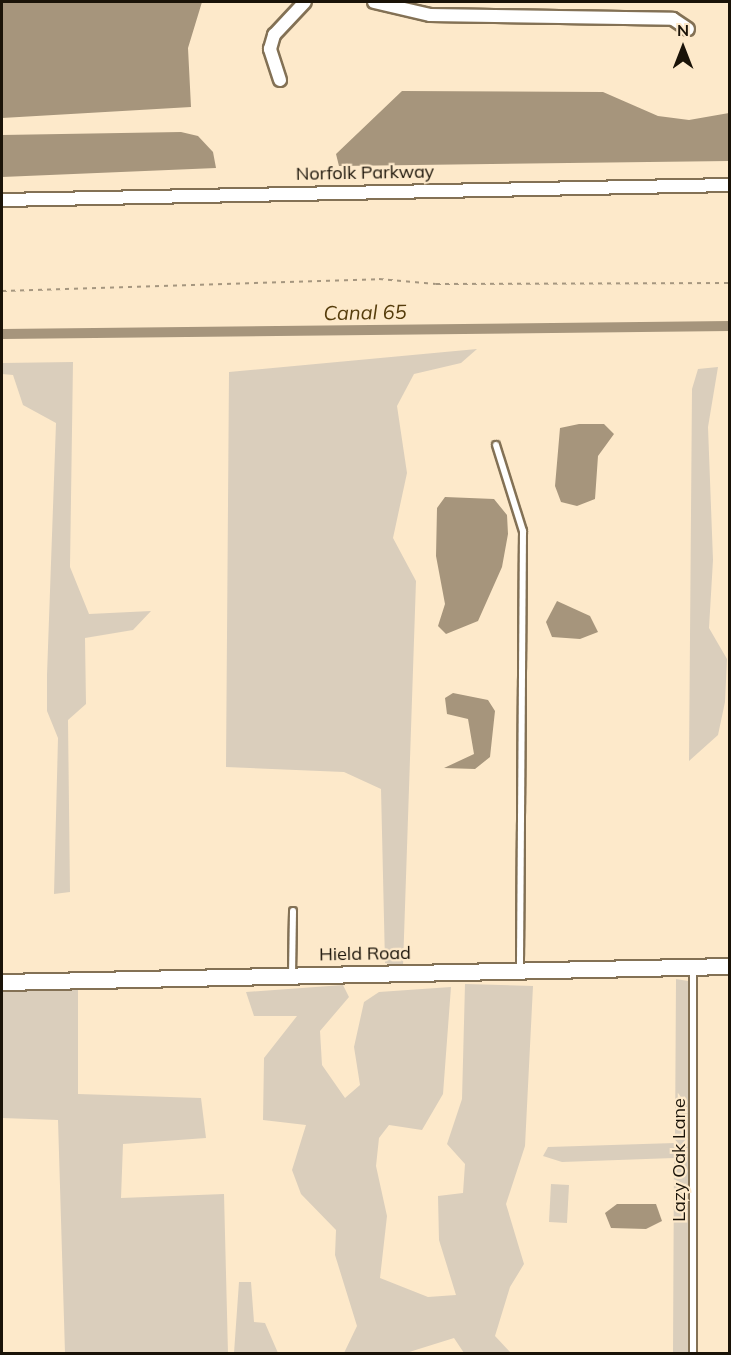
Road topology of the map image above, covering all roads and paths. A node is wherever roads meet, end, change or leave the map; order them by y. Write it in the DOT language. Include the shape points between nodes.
graph roads {
  1 [pos="305,2"];
  2 [pos="374,2"];
  3 [pos="688,29"];
  4 [pos="280,80"];
  5 [pos="729,185"];
  6 [pos="2,200"];
  7 [pos="729,283"];
  8 [pos="2,291"];
  9 [pos="496,445"];
  10 [pos="293,911"];
  11 [pos="693,966"];
  12 [pos="729,966"];
  13 [pos="520,970"];
  14 [pos="292,975"];
  15 [pos="2,982"];
  16 [pos="693,1353"];
  1 -- 4 [label="street" via="274,35 270,49"];
  2 -- 3 [label="street" via="430,15 673,19"];
  5 -- 6 [label="street, Norfolk Parkway"];
  7 -- 8 [label="path" via="436,284 379,279"];
  9 -- 13 [label="lane" via="523,531"];
  10 -- 14 [label="lane"];
  11 -- 12 [label="street, Hield Road"];
  11 -- 13 [label="street, Hield Road"];
  11 -- 16 [label="lane, Lazy Oak Lane"];
  13 -- 14 [label="street, Hield Road"];
  14 -- 15 [label="street, Hield Road"];
}
